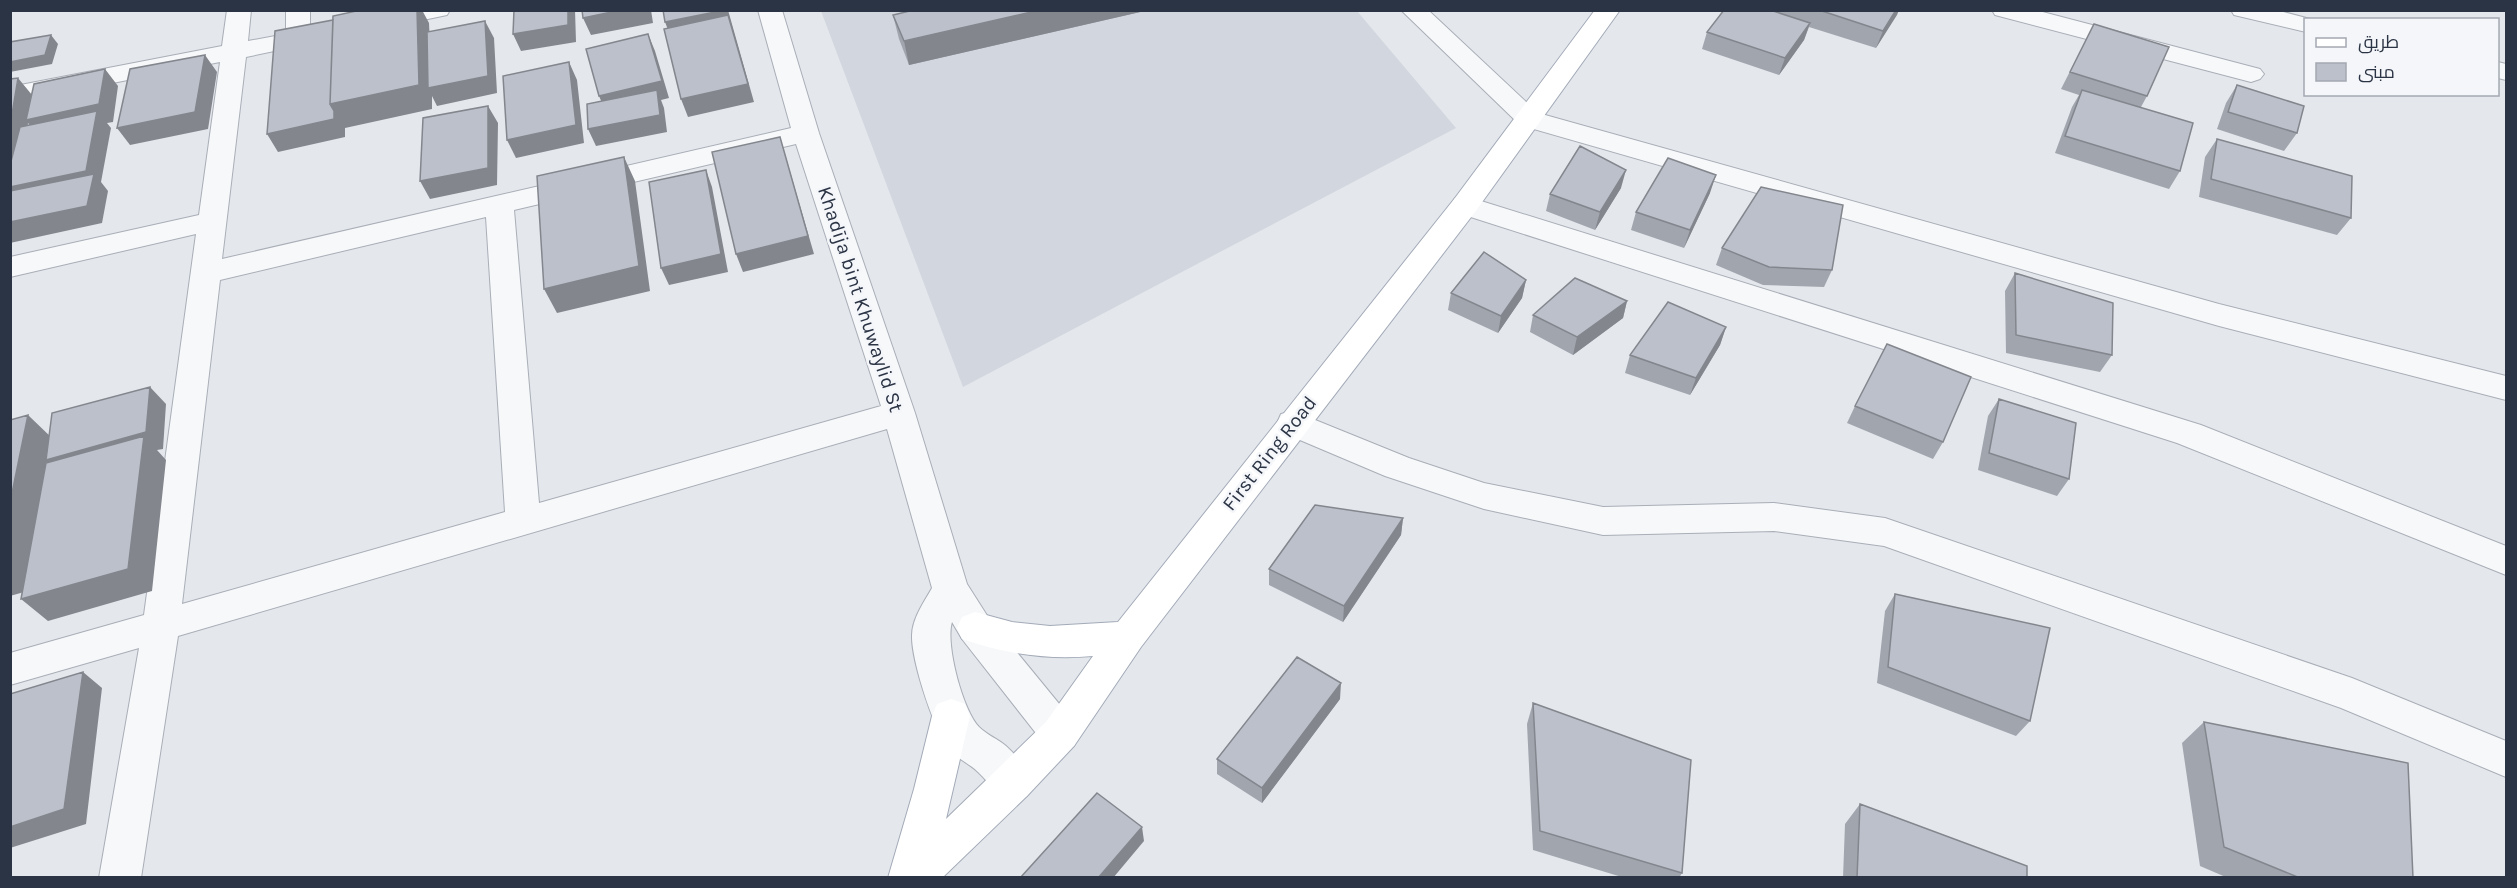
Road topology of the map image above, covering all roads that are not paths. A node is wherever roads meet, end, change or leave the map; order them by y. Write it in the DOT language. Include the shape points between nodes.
graph roads {
  1 [pos="239,10"];
  2 [pos="298,10"];
  3 [pos="438,10"];
  4 [pos="770,10"];
  5 [pos="1413,10"];
  6 [pos="1608,10"];
  7 [pos="2004,10"];
  8 [pos="2243,10"];
  9 [pos="2304,25"];
  10 [pos="298,39"];
  11 [pos="234,52"];
  12 [pos="2251,74"];
  13 [pos="10,95"];
  14 [pos="1528,119"];
  15 [pos="807,133"];
  16 [pos="499,205"];
  17 [pos="1465,205"];
  18 [pos="213,221"];
  19 [pos="10,267"];
  20 [pos="205,273"];
  21 [pos="2506,388"];
  22 [pos="899,413"];
  23 [pos="1293,423"];
  24 [pos="523,522"];
  25 [pos="2506,561"];
  26 [pos="950,589"];
  27 [pos="161,625"];
  28 [pos="975,628"];
  29 [pos="1128,636"];
  30 [pos="10,669"];
  31 [pos="951,716"];
  32 [pos="1060,734"];
  33 [pos="2506,759"];
  34 [pos="1013,783"];
  35 [pos="120,878"];
  36 [pos="910,878"];
  1 -- 11 [label="street"];
  2 -- 10 [label="street"];
  3 -- 10 [label="street"];
  4 -- 15 [label="street, Khadīja bint Khuwaylid St"];
  5 -- 14 [label="street"];
  6 -- 14 [label="main road, First Ring Road"];
  7 -- 12 [label="street"];
  8 -- 9 [label="street"];
  10 -- 11 [label="street"];
  11 -- 13 [label="street"];
  11 -- 18 [label="street"];
  14 -- 17 [label="main road, First Ring Road"];
  14 -- 21 [label="street" via="2219,315"];
  15 -- 16 [label="street"];
  15 -- 22 [label="street, Khadīja bint Khuwaylid St"];
  16 -- 20 [label="street"];
  16 -- 24 [label="street"];
  17 -- 23 [label="main road, First Ring Road"];
  17 -- 25 [label="street" via="2189,434"];
  18 -- 19 [label="street"];
  18 -- 20 [label="street"];
  20 -- 27 [label="street"];
  22 -- 24 [label="street"];
  22 -- 26 [label="street, Khadīja bint Khuwaylid St"];
  23 -- 29 [label="main road, First Ring Road"];
  23 -- 33 [label="street" via="1397,467 1484,496 1603,521 1774,517 1885,532 2352,695"];
  24 -- 27 [label="street"];
  26 -- 28 [label="street, Khadīja bint Khuwaylid St"];
  26 -- 31 [label="street" via="930,633"];
  27 -- 30 [label="street"];
  27 -- 35 [label="street"];
  28 -- 29 [label="main road" via="990,634 1053,641 1088,642"];
  28 -- 32 [label="street, Khadīja bint Khuwaylid St"];
  29 -- 32 [label="main road, First Ring Road"];
  31 -- 34 [label="street" via="965,739 992,759"];
  31 -- 36 [label="main road"];
  32 -- 34 [label="main road, First Ring Road"];
  34 -- 36 [label="main road, First Ring Road"];
}
